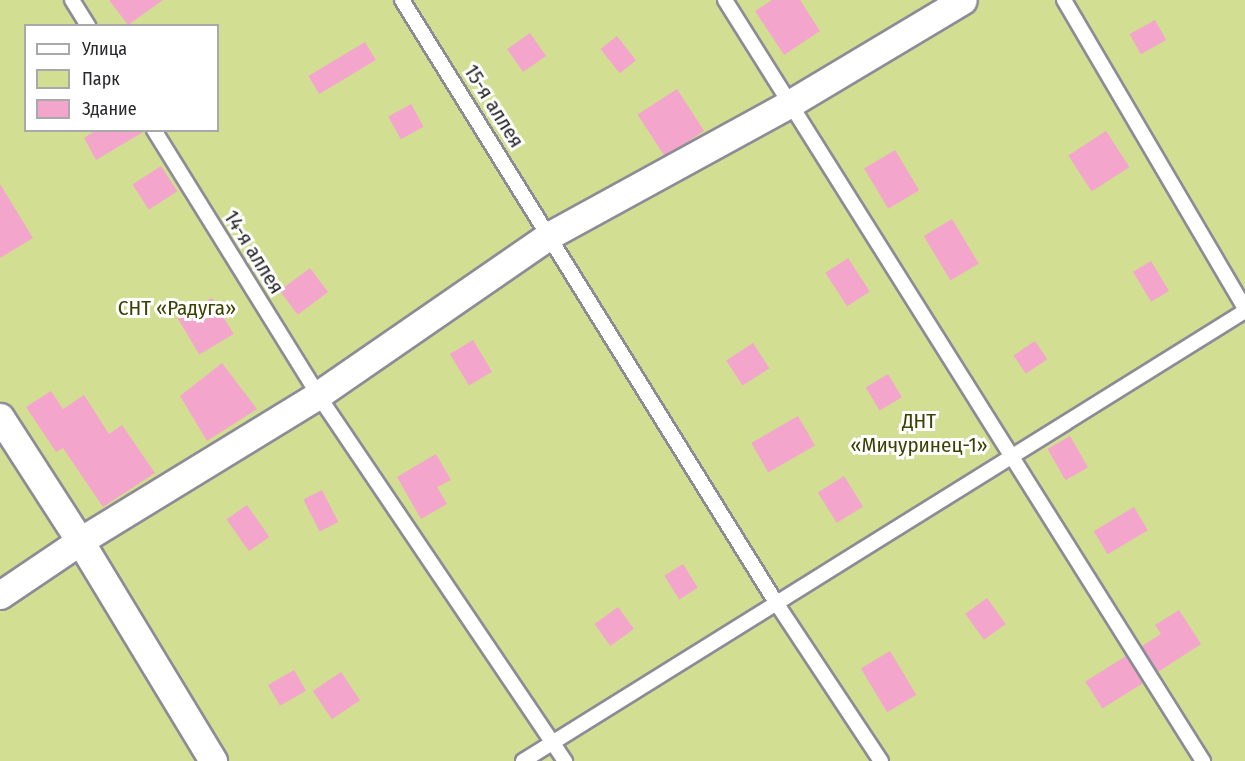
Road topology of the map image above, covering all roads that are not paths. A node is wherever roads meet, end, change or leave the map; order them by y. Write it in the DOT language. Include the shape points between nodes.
graph roads {
  1 [pos="72,0"];
  2 [pos="402,0"];
  3 [pos="725,0"];
  4 [pos="963,0"];
  5 [pos="1064,0"];
  6 [pos="87,24"];
  7 [pos="791,103"];
  8 [pos="154,132"];
  9 [pos="550,235"];
  10 [pos="1245,310"];
  11 [pos="318,395"];
  12 [pos="0,417"];
  13 [pos="1011,457"];
  14 [pos="80,541"];
  15 [pos="0,595"];
  16 [pos="775,601"];
  17 [pos="553,742"];
  18 [pos="213,761"];
  19 [pos="523,761"];
  20 [pos="565,761"];
  21 [pos="881,761"];
  22 [pos="1203,761"];
  1 -- 6 [label="lane"];
  2 -- 9 [label="lane, 15-я аллея"];
  3 -- 7 [label="lane"];
  4 -- 7 [label="street"];
  5 -- 10 [label="lane"];
  7 -- 9 [label="street"];
  7 -- 13 [label="lane"];
  8 -- 11 [label="lane, 14-я аллея"];
  9 -- 11 [label="street"];
  9 -- 16 [label="lane, 15-я аллея"];
  10 -- 13 [label="lane"];
  11 -- 14 [label="street"];
  11 -- 17 [label="lane, 14-я аллея"];
  12 -- 14 [label="street"];
  13 -- 16 [label="lane"];
  13 -- 22 [label="lane"];
  14 -- 15 [label="street"];
  14 -- 18 [label="street"];
  16 -- 17 [label="lane"];
  16 -- 21 [label="lane, 15-я аллея"];
  17 -- 19 [label="lane"];
  17 -- 20 [label="lane, 14-я аллея"];
}
